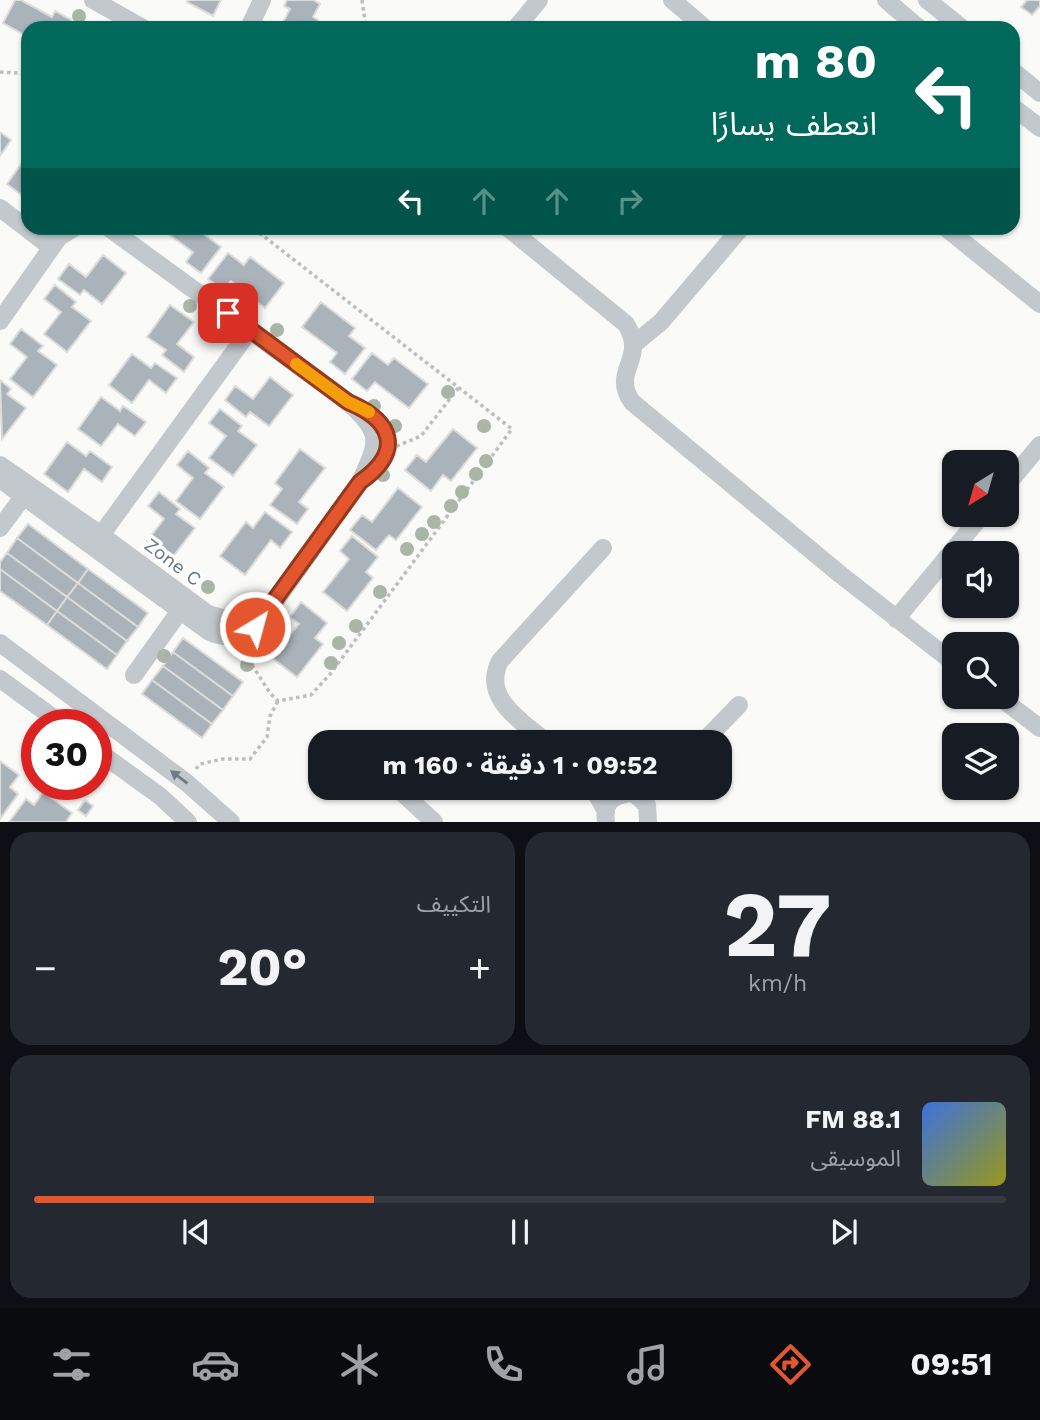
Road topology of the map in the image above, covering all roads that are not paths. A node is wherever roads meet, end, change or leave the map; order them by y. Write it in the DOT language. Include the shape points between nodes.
graph roads {
  1 [pos="93,0"];
  2 [pos="262,0"];
  3 [pos="539,0"];
  4 [pos="672,0"];
  5 [pos="886,0"];
  6 [pos="928,0"];
  7 [pos="130,21"];
  8 [pos="251,21"];
  9 [pos="522,21"];
  10 [pos="697,21"];
  11 [pos="911,21"];
  12 [pos="954,21"];
  13 [pos="1020,77"];
  14 [pos="1040,93"];
  15 [pos="1020,113"];
  16 [pos="1037,126"];
  17 [pos="0,208"];
  18 [pos="21,224"];
  19 [pos="35,235"];
  20 [pos="62,235"];
  21 [pos="119,235"];
  22 [pos="517,235"];
  23 [pos="735,235"];
  24 [pos="955,235"];
  25 [pos="51,247"];
  26 [pos="1040,304"];
  27 [pos="0,321"];
  28 [pos="250,330"];
  29 [pos="635,345"];
  30 [pos="348,402"];
  31 [pos="1040,445"];
  32 [pos="0,465"];
  33 [pos="1019,470"];
  34 [pos="0,479"];
  35 [pos="360,482"];
  36 [pos="27,491"];
  37 [pos="972,527"];
  38 [pos="0,528"];
  39 [pos="97,540"];
  40 [pos="603,548"];
  41 [pos="184,605"];
  42 [pos="897,619"];
  43 [pos="0,643"];
  44 [pos="942,654"];
  45 [pos="134,675"];
  46 [pos="0,679"];
  47 [pos="739,705"];
  48 [pos="41,709"];
  49 [pos="1015,709"];
  50 [pos="1040,728"];
  51 [pos="533,730"];
  52 [pos="715,730"];
  53 [pos="112,762"];
  54 [pos="410,800"];
  55 [pos="598,800"];
  56 [pos="611,800"];
  57 [pos="643,800"];
  58 [pos="656,800"];
  59 [pos="605,817"];
  60 [pos="649,818"];
  61 [pos="188,821"];
  62 [pos="231,821"];
  63 [pos="434,821"];
  1 -- 7 [label="street"];
  2 -- 8 [label="street"];
  3 -- 9 [label="street"];
  4 -- 10 [label="street"];
  5 -- 11 [label="street"];
  6 -- 12 [label="street"];
  13 -- 14 [label="street"];
  15 -- 16 [label="street"];
  17 -- 18 [label="street"];
  19 -- 25 [label="street"];
  20 -- 25 [label="street"];
  21 -- 28 [label="street"];
  22 -- 29 [label="street" via="626,324"];
  23 -- 29 [label="street" via="661,322"];
  24 -- 26 [label="street"];
  25 -- 27 [label="street"];
  28 -- 30 [label="street"];
  28 -- 39 [label="street"];
  29 -- 42 [label="street" via="624,382 632,402"];
  30 -- 35 [label="street" via="371,426 375,442"];
  30 -- 35 [label="street" via="380,422 387,436 386,451"];
  31 -- 33 [label="street"];
  32 -- 36 [label="street, Zone C"];
  34 -- 36 [label="street, Zone C"];
  35 -- 41 [label="street, Zone C" via="267,611 242,621 225,620"];
  36 -- 38 [label="street"];
  36 -- 39 [label="street, Zone C"];
  37 -- 42 [label="street"];
  39 -- 41 [label="street, Zone C"];
  40 -- 51 [label="street" via="496,669 500,701"];
  41 -- 45 [label="street"];
  42 -- 44 [label="street"];
  62 -- 43 [label="street, one-way"];
  46 -- 48 [label="street"];
  47 -- 52 [label="street"];
  49 -- 50 [label="street"];
  53 -- 61 [label="street"];
  54 -- 63 [label="street"];
  55 -- 59 [label="street"];
  56 -- 59 [label="street"];
  57 -- 60 [label="street"];
  58 -- 60 [label="street"];
}
